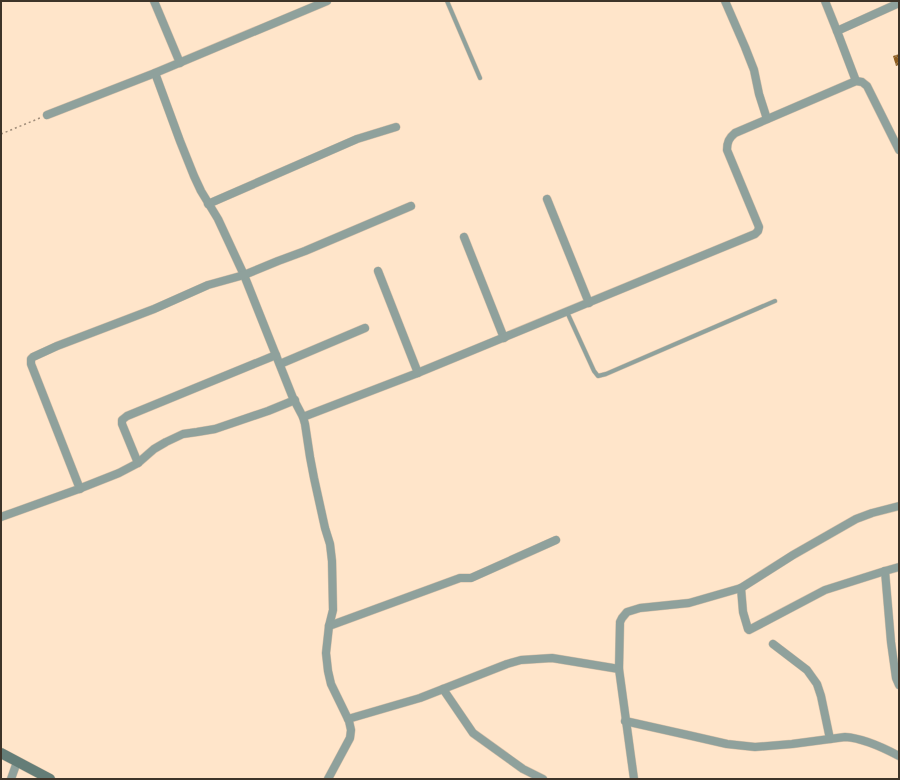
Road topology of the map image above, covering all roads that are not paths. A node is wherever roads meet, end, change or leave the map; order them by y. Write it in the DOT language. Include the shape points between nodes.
graph roads {
  1 [pos="154,1"];
  2 [pos="327,1"];
  3 [pos="447,1"];
  4 [pos="725,1"];
  5 [pos="825,1"];
  6 [pos="899,3"];
  7 [pos="837,31"];
  8 [pos="180,63"];
  9 [pos="155,73"];
  10 [pos="480,78"];
  11 [pos="856,81"];
  12 [pos="48,115"];
  13 [pos="767,119"];
  14 [pos="396,126"];
  15 [pos="899,150"];
  16 [pos="547,199"];
  17 [pos="208,204"];
  18 [pos="411,206"];
  19 [pos="464,237"];
  20 [pos="378,271"];
  21 [pos="244,274"];
  22 [pos="774,301"];
  23 [pos="589,303"];
  24 [pos="567,312"];
  25 [pos="365,328"];
  26 [pos="504,338"];
  27 [pos="276,355"];
  28 [pos="280,364"];
  29 [pos="418,373"];
  30 [pos="295,400"];
  31 [pos="303,417"];
  32 [pos="138,463"];
  33 [pos="80,489"];
  34 [pos="899,506"];
  35 [pos="1,517"];
  36 [pos="556,540"];
  37 [pos="899,567"];
  38 [pos="885,571"];
  39 [pos="741,588"];
  40 [pos="329,626"];
  41 [pos="773,644"];
  42 [pos="619,669"];
  43 [pos="899,685"];
  44 [pos="443,689"];
  45 [pos="348,719"];
  46 [pos="626,721"];
  47 [pos="830,739"];
  48 [pos="1,753"];
  49 [pos="899,756"];
  50 [pos="16,762"];
  51 [pos="11,779"];
  52 [pos="50,779"];
  53 [pos="328,779"];
  54 [pos="543,779"];
  55 [pos="634,779"];
  1 -- 8 [label="street"];
  2 -- 8 [label="street"];
  3 -- 10 [label="lane"];
  4 -- 13 [label="street" via="754,70"];
  5 -- 7 [label="street"];
  6 -- 7 [label="street"];
  7 -- 11 [label="street"];
  8 -- 9 [label="street"];
  9 -- 12 [label="street"];
  9 -- 17 [label="street" via="180,141"];
  11 -- 13 [label="street"];
  11 -- 15 [label="street" via="867,86"];
  13 -- 23 [label="street" via="735,133 727,145 759,227 758,231"];
  14 -- 17 [label="street" via="357,139"];
  16 -- 23 [label="street"];
  17 -- 21 [label="street" via="218,219"];
  18 -- 21 [label="street"];
  19 -- 26 [label="street"];
  20 -- 29 [label="street"];
  21 -- 27 [label="street"];
  21 -- 33 [label="street" via="208,285 34,356 31,364"];
  22 -- 24 [label="lane" via="598,376"];
  23 -- 24 [label="street"];
  24 -- 26 [label="street"];
  25 -- 28 [label="street"];
  26 -- 29 [label="street"];
  27 -- 28 [label="street"];
  27 -- 32 [label="street" via="127,416 122,420 122,424"];
  28 -- 30 [label="street"];
  29 -- 31 [label="street"];
  30 -- 31 [label="street"];
  30 -- 32 [label="street" via="215,429 183,434 154,449"];
  31 -- 40 [label="street" via="330,544 333,610"];
  32 -- 33 [label="street"];
  33 -- 35 [label="street"];
  34 -- 39 [label="street" via="856,518"];
  36 -- 40 [label="street" via="471,578 460,578"];
  37 -- 38 [label="street"];
  38 -- 39 [label="street" via="826,590 749,630 743,612"];
  38 -- 43 [label="street" via="891,642"];
  39 -- 42 [label="street" via="689,603 640,608 627,612 620,622"];
  40 -- 45 [label="street" via="326,653 328,671"];
  41 -- 47 [label="street" via="807,670 818,684"];
  42 -- 44 [label="street" via="552,658 521,660"];
  42 -- 46 [label="street"];
  44 -- 45 [label="street"];
  44 -- 54 [label="street" via="473,733 523,769"];
  45 -- 53 [label="street" via="350,738"];
  46 -- 47 [label="street" via="720,742 755,747"];
  46 -- 55 [label="street"];
  47 -- 49 [label="street" via="854,738"];
  48 -- 50 [label="street"];
  50 -- 51 [label="street"];
  50 -- 52 [label="street"];
}
